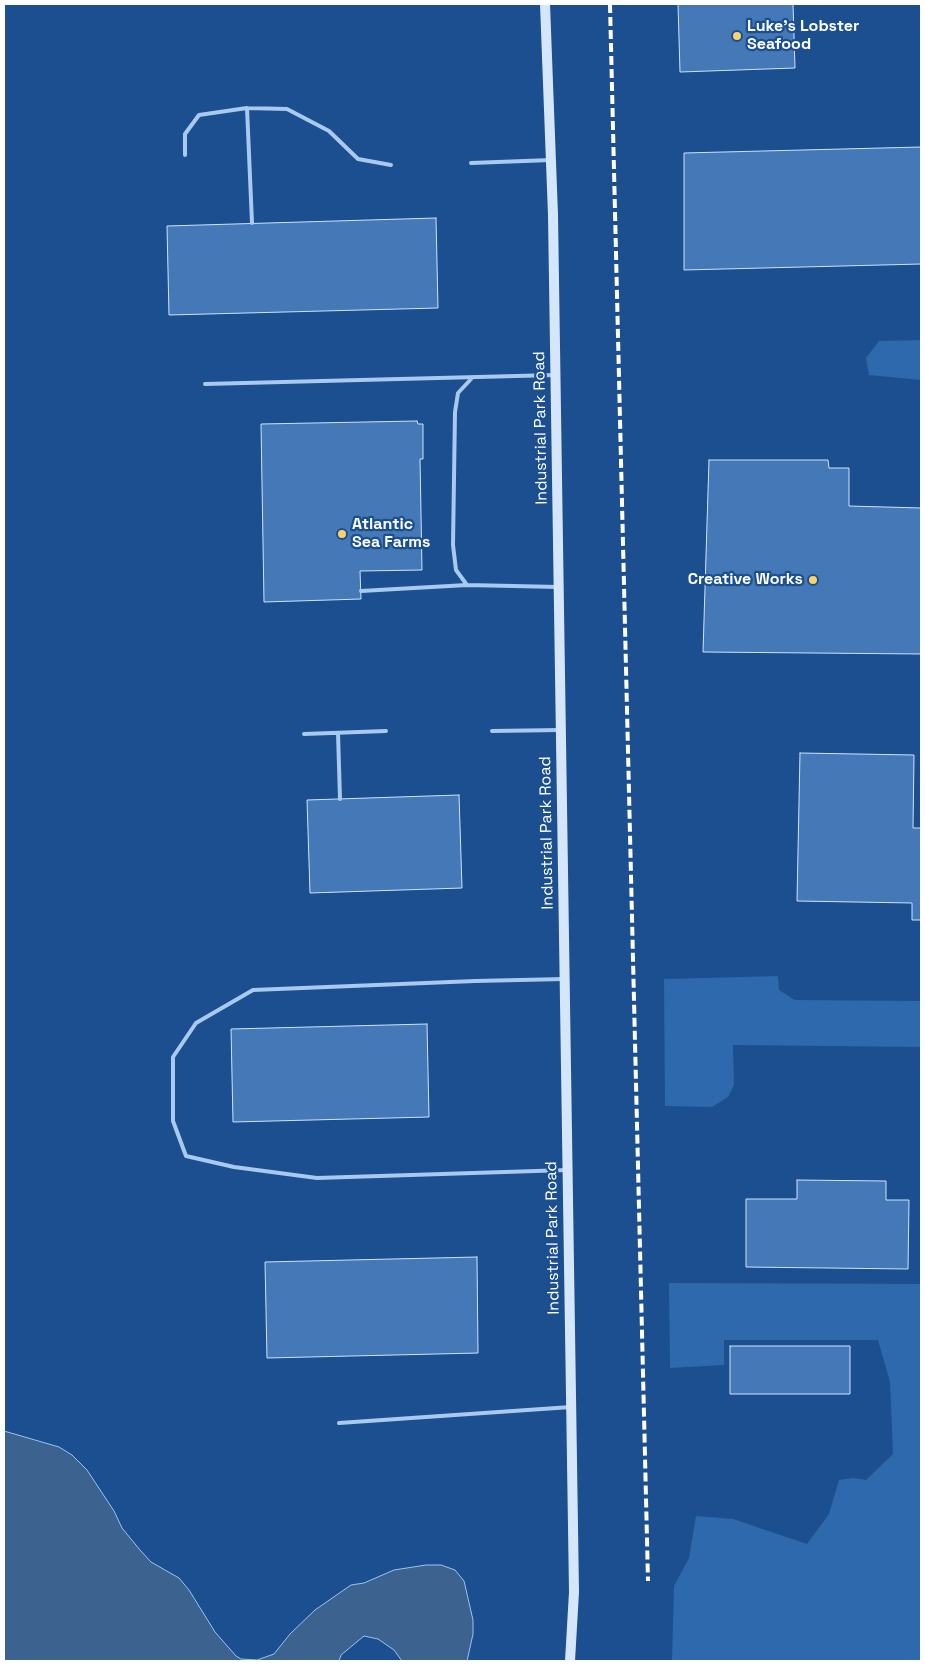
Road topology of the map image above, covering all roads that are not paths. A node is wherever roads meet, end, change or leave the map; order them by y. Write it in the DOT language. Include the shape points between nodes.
graph roads {
  1 [pos="545,4"];
  2 [pos="246,108"];
  3 [pos="184,155"];
  4 [pos="551,160"];
  5 [pos="471,162"];
  6 [pos="391,165"];
  7 [pos="252,223"];
  8 [pos="555,375"];
  9 [pos="472,378"];
  10 [pos="205,384"];
  11 [pos="467,585"];
  12 [pos="558,588"];
  13 [pos="361,591"];
  14 [pos="560,730"];
  15 [pos="386,731"];
  16 [pos="492,731"];
  17 [pos="338,733"];
  18 [pos="304,734"];
  19 [pos="340,799"];
  20 [pos="564,979"];
  21 [pos="567,1170"];
  22 [pos="571,1407"];
  23 [pos="339,1423"];
  24 [pos="570,1661"];
  1 -- 4 [label="street, Industrial Park Road"];
  2 -- 3 [label="lane" via="199,116 185,134"];
  2 -- 6 [label="lane" via="287,109 329,131 358,159"];
  2 -- 7 [label="lane"];
  4 -- 5 [label="lane"];
  4 -- 8 [label="street, Industrial Park Road"];
  8 -- 9 [label="lane"];
  8 -- 12 [label="street, Industrial Park Road"];
  9 -- 10 [label="lane"];
  9 -- 11 [label="lane" via="458,393 455,412 453,545 456,570"];
  11 -- 12 [label="lane"];
  11 -- 13 [label="lane"];
  12 -- 14 [label="street, Industrial Park Road"];
  14 -- 16 [label="lane"];
  14 -- 20 [label="street, Industrial Park Road"];
  15 -- 17 [label="lane"];
  17 -- 18 [label="lane"];
  17 -- 19 [label="lane"];
  20 -- 21 [label="street, Industrial Park Road"];
  20 -- 21 [label="lane" via="253,990 196,1023 173,1058 173,1121 186,1156 234,1167 317,1178"];
  21 -- 22 [label="street, Industrial Park Road"];
  22 -- 23 [label="lane"];
  22 -- 24 [label="street, Industrial Park Road" via="574,1592"];
}
